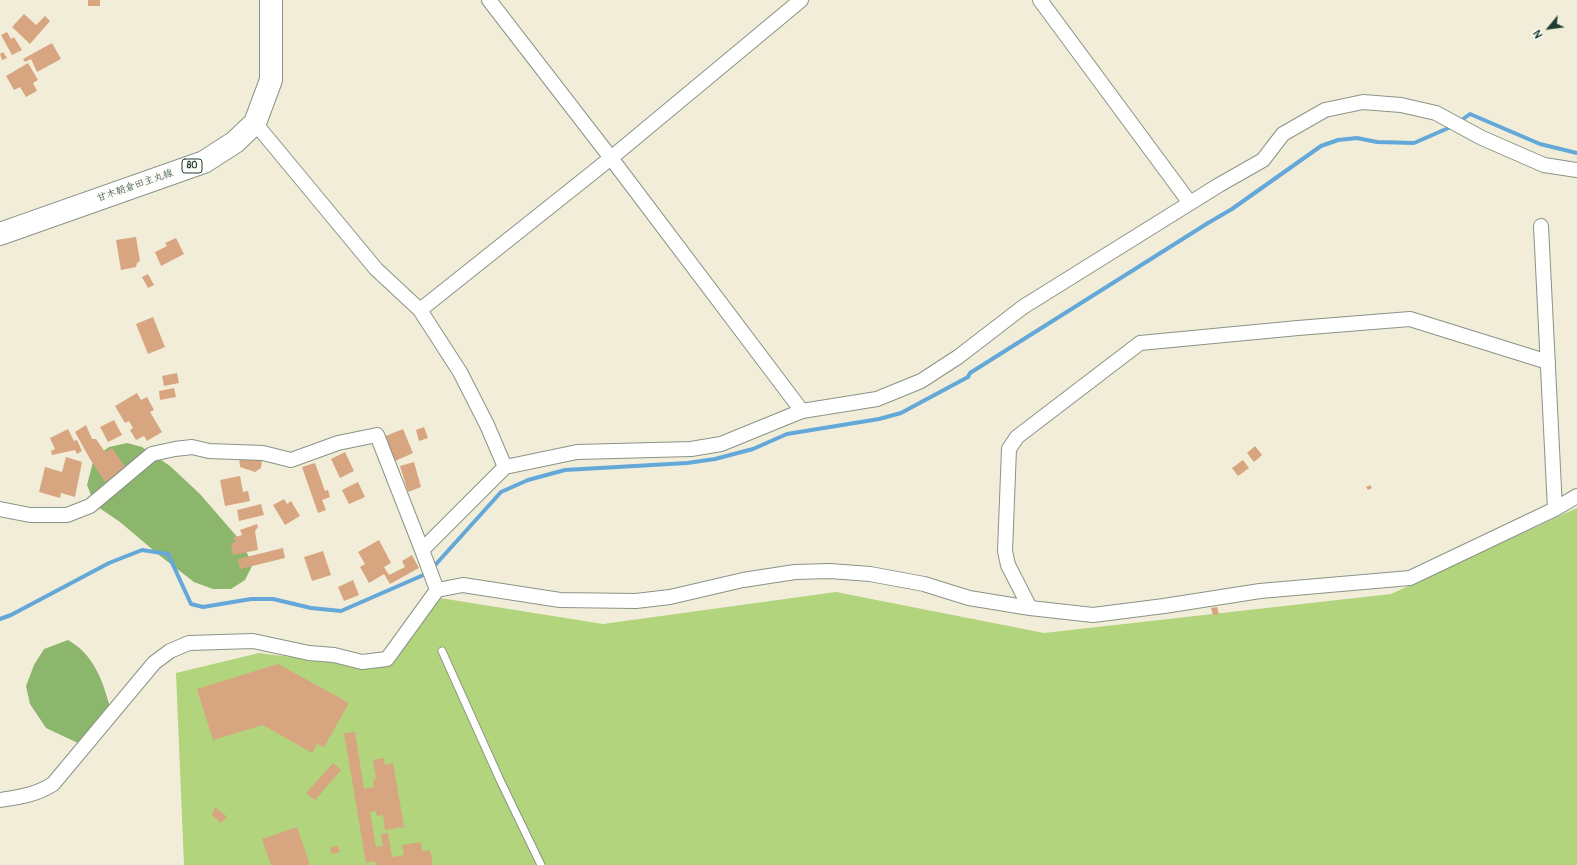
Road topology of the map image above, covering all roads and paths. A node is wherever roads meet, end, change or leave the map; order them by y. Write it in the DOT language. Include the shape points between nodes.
graph roads {
  1 [pos="271,0"];
  2 [pos="489,0"];
  3 [pos="801,0"];
  4 [pos="1040,0"];
  5 [pos="255,123"];
  6 [pos="611,158"];
  7 [pos="1577,170"];
  8 [pos="1190,203"];
  9 [pos="1541,226"];
  10 [pos="0,234"];
  11 [pos="420,310"];
  12 [pos="1548,362"];
  13 [pos="802,411"];
  14 [pos="505,467"];
  15 [pos="1577,496"];
  16 [pos="0,509"];
  17 [pos="1555,509"];
  18 [pos="422,550"];
  19 [pos="436,590"];
  20 [pos="1030,608"];
  21 [pos="442,651"];
  22 [pos="0,800"];
  23 [pos="541,865"];
  1 -- 5 [label="main road, 甘木朝倉田主丸線 / 80" via="271,80"];
  2 -- 6 [label="street"];
  3 -- 6 [label="street"];
  4 -- 8 [label="street"];
  5 -- 10 [label="main road, 甘木朝倉田主丸線 / 80" via="235,142 204,162"];
  5 -- 11 [label="street" via="376,269"];
  6 -- 11 [label="street"];
  6 -- 13 [label="street"];
  7 -- 8 [label="street" via="1544,165 1482,138 1436,113 1401,105 1363,102 1325,110 1283,134 1263,160"];
  8 -- 13 [label="street" via="1024,307 958,357 921,381 877,399"];
  9 -- 12 [label="street"];
  11 -- 14 [label="street" via="460,372"];
  12 -- 17 [label="street"];
  12 -- 20 [label="street" via="1410,319 1140,343 1017,437 1008,449 1004,551 1008,565"];
  13 -- 14 [label="street" via="721,444 691,449 577,452"];
  14 -- 18 [label="street"];
  15 -- 17 [label="street"];
  16 -- 18 [label="street" via="30,515 67,515 90,506 152,454 175,449 192,447 209,451 263,453 291,460 338,443 378,435"];
  17 -- 20 [label="street" via="1410,578 1260,590 1093,615"];
  18 -- 19 [label="street"];
  19 -- 20 [label="street" via="463,585 560,600 636,601 670,597 742,580 795,572 830,571 877,575 924,584 969,598"];
  19 -- 22 [label="street" via="387,659 362,662 253,640 189,643 170,652 154,663 53,784 29,795"];
  21 -- 23 [label="lane"];
}
